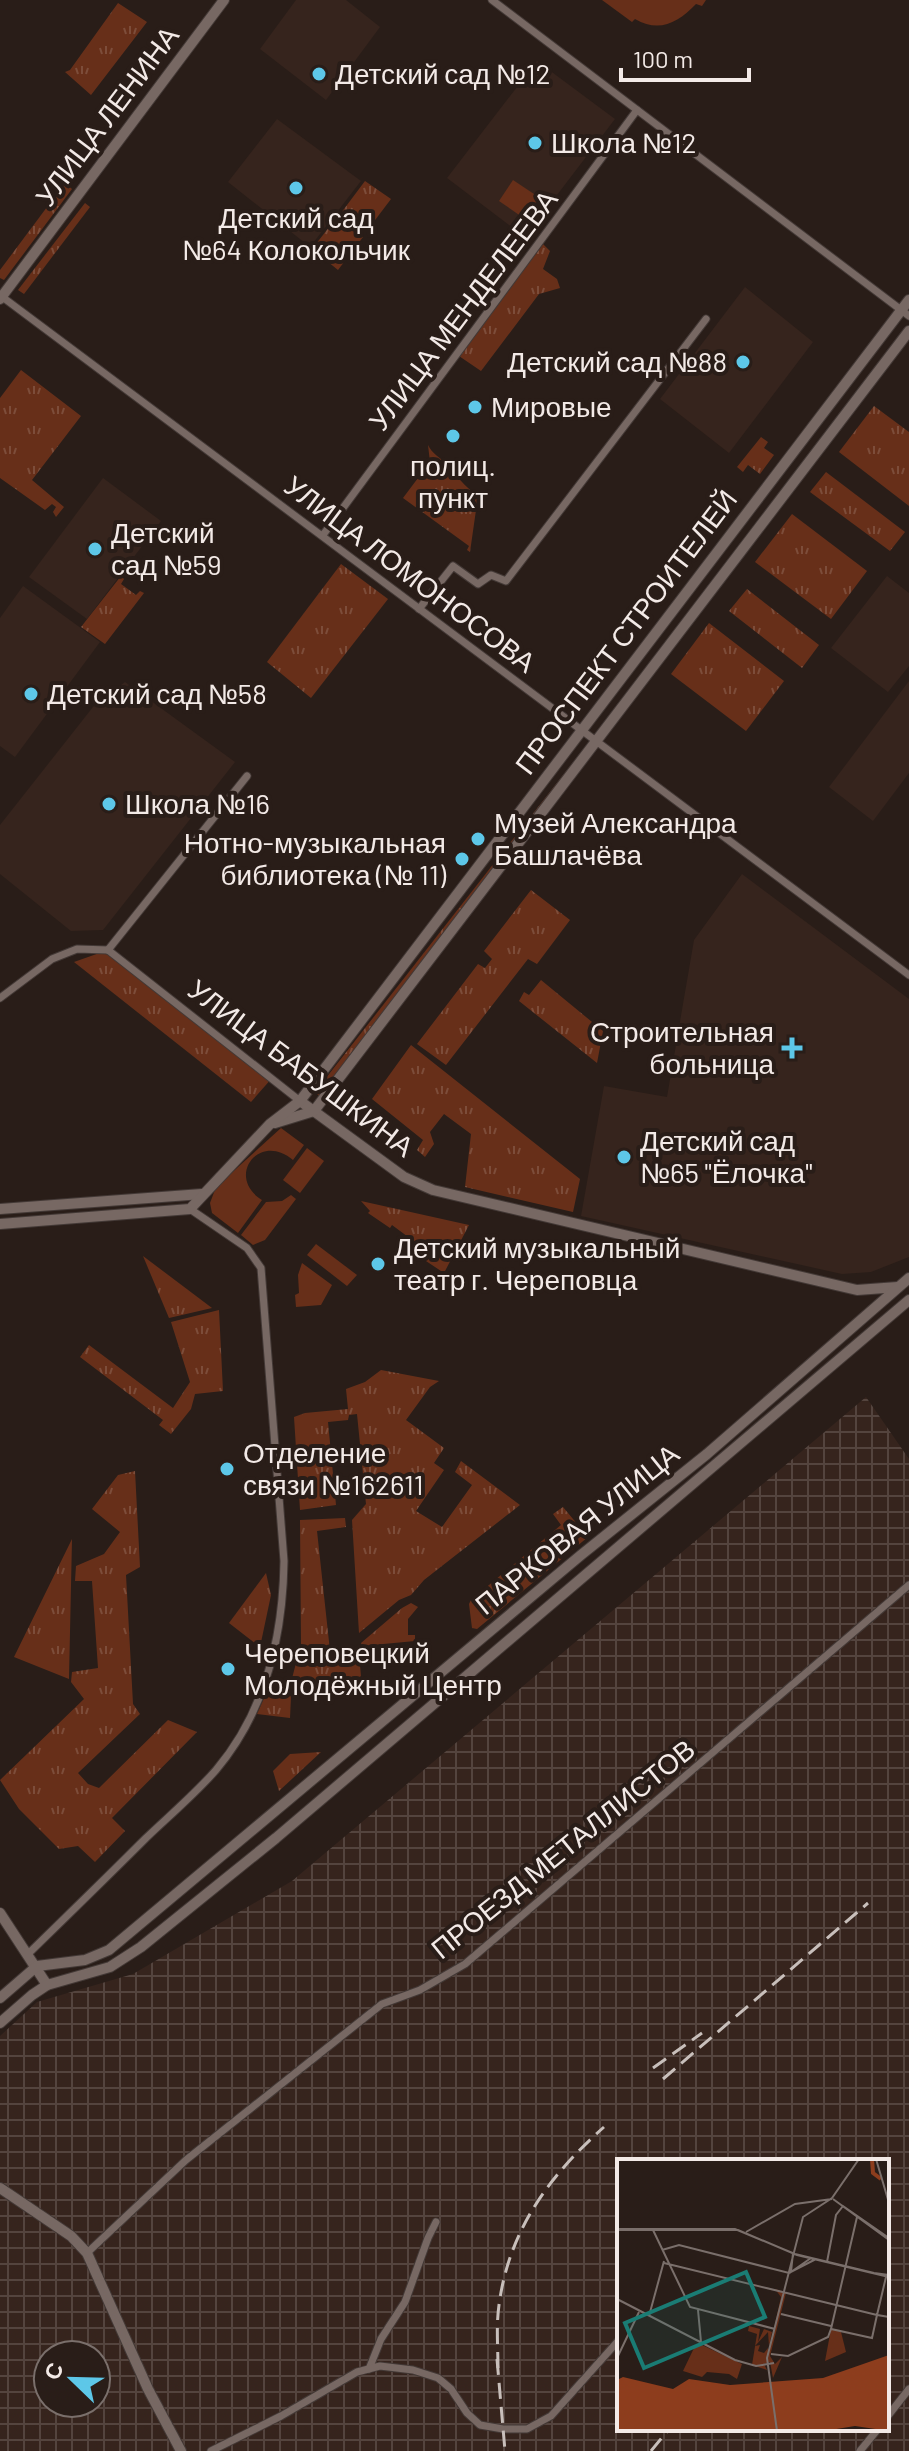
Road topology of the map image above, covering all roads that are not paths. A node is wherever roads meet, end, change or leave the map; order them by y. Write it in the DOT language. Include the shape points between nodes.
graph roads {
  1 [pos="224,0"];
  2 [pos="492,0"];
  3 [pos="637,110"];
  4 [pos="0,297"];
  5 [pos="909,300"];
  6 [pos="905,313"];
  7 [pos="706,319"];
  8 [pos="909,331"];
  9 [pos="323,535"];
  10 [pos="419,609"];
  11 [pos="581,731"];
  12 [pos="596,742"];
  13 [pos="247,776"];
  14 [pos="108,950"];
  15 [pos="909,975"];
  16 [pos="0,998"];
  17 [pos="300,1101"];
  18 [pos="314,1111"];
  19 [pos="270,1124"];
  20 [pos="202,1194"];
  21 [pos="0,1209"];
  22 [pos="190,1209"];
  23 [pos="0,1224"];
  24 [pos="909,1278"];
  25 [pos="898,1287"];
  26 [pos="909,1299"];
  27 [pos="909,1585"];
  28 [pos="0,1913"];
  29 [pos="29,1953"];
  30 [pos="37,1966"];
  31 [pos="47,1985"];
  32 [pos="0,1998"];
  33 [pos="0,2023"];
  34 [pos="0,2188"];
  35 [pos="436,2222"];
  36 [pos="87,2253"];
  37 [pos="617,2342"];
  38 [pos="369,2369"];
  39 [pos="909,2389"];
  40 [pos="889,2414"];
  41 [pos="876,2431"];
  42 [pos="181,2451"];
  43 [pos="211,2451"];
  44 [pos="860,2451"];
  1 -- 4 [label="main road, УЛИЦА ЛЕНИНА"];
  2 -- 3 [label="street"];
  3 -- 6 [label="street"];
  3 -- 9 [label="street, УЛИЦА МЕНДЕЛЕЕВА"];
  4 -- 9 [label="street, УЛИЦА ЛОМОНОСОВА"];
  5 -- 6 [label="main road, ПРОСПЕКТ СТРОИТЕЛЕЙ"];
  6 -- 11 [label="main road, ПРОСПЕКТ СТРОИТЕЛЕЙ"];
  7 -- 10 [label="street" via="506,581 491,575 478,584 453,566"];
  8 -- 12 [label="main road, ПРОСПЕКТ СТРОИТЕЛЕЙ"];
  9 -- 10 [label="street, УЛИЦА ЛОМОНОСОВА"];
  10 -- 11 [label="street, УЛИЦА ЛОМОНОСОВА"];
  11 -- 12 [label="street, УЛИЦА ЛОМОНОСОВА"];
  11 -- 17 [label="main road, ПРОСПЕКТ СТРОИТЕЛЕЙ"];
  12 -- 15 [label="street, УЛИЦА ЛОМОНОСОВА"];
  12 -- 18 [label="main road, ПРОСПЕКТ СТРОИТЕЛЕЙ"];
  13 -- 14 [label="street"];
  14 -- 16 [label="street" via="77,949 52,959"];
  14 -- 17 [label="street, УЛИЦА БАБУШКИНА"];
  17 -- 18 [label="main road, УЛИЦА БАБУШКИНА"];
  17 -- 19 [label="main road, ПРОСПЕКТ СТРОИТЕЛЕЙ"];
  18 -- 19 [label="main road"];
  18 -- 25 [label="main road, УЛИЦА БАБУШКИНА" via="404,1177 433,1190 857,1290"];
  19 -- 20 [label="main road, ПРОСПЕКТ СТРОИТЕЛЕЙ"];
  20 -- 21 [label="main road"];
  20 -- 22 [label="main road, ПРОСПЕКТ СТРОИТЕЛЕЙ"];
  22 -- 23 [label="main road"];
  22 -- 29 [label="street" via="247,1248 261,1268 284,1561 276,1649 250,1716 216,1770"];
  24 -- 25 [label="main road, ПАРКОВАЯ УЛИЦА"];
  25 -- 26 [label="main road"];
  25 -- 30 [label="main road, ПАРКОВАЯ УЛИЦА" via="707,1454 109,1950 85,1960"];
  26 -- 31 [label="main road, ПАРКОВАЯ УЛИЦА" via="141,1947 110,1967"];
  27 -- 36 [label="street, ПРОЕЗД МЕТАЛЛИСТОВ" via="465,1964 382,2004 186,2160"];
  28 -- 29 [label="main road"];
  29 -- 30 [label="main road"];
  30 -- 31 [label="main road"];
  30 -- 32 [label="main road"];
  31 -- 33 [label="main road"];
  34 -- 36 [label="main road" via="71,2236"];
  35 -- 38 [label="street" via="405,2302"];
  36 -- 42 [label="main road"];
  37 -- 38 [label="street" via="551,2416 527,2429 480,2425 438,2378 413,2370"];
  38 -- 43 [label="street"];
  39 -- 40 [label="street"];
  41 -- 44 [label="street"];
}
